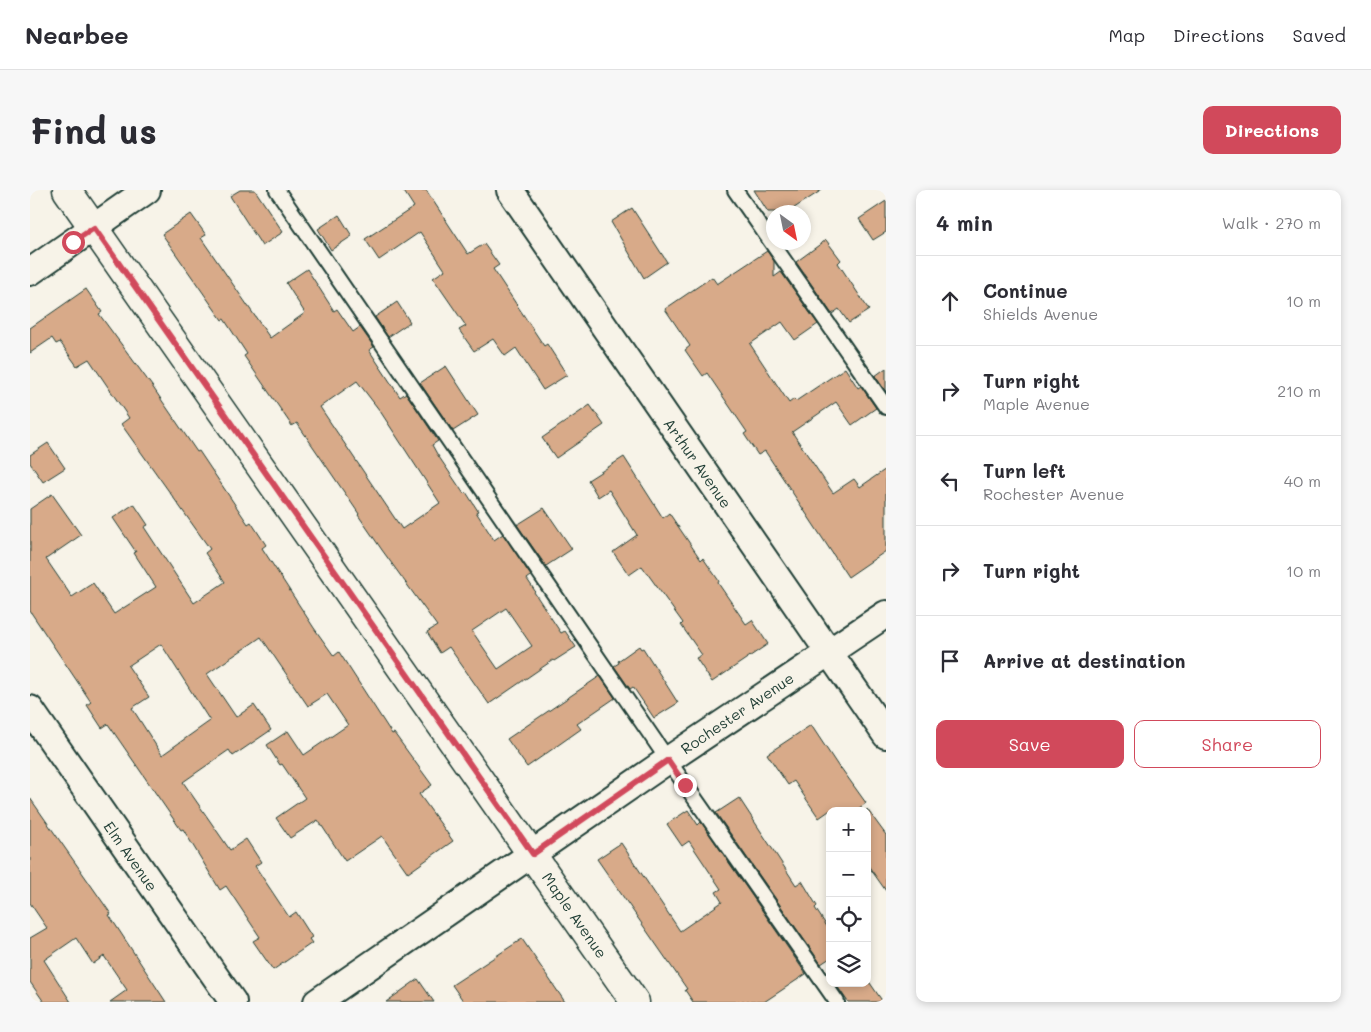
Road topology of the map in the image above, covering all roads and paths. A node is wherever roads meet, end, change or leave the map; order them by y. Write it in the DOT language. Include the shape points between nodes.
graph roads {
  1 [pos="67,190"];
  2 [pos="147,190"];
  3 [pos="277,190"];
  4 [pos="510,190"];
  5 [pos="735,190"];
  6 [pos="94,228"];
  7 [pos="30,272"];
  8 [pos="886,407"];
  9 [pos="886,614"];
  10 [pos="828,652"];
  11 [pos="30,709"];
  12 [pos="886,735"];
  13 [pos="668,760"];
  14 [pos="533,854"];
  15 [pos="233,1002"];
  16 [pos="317,1002"];
  17 [pos="635,1002"];
  18 [pos="837,1002"];
  1 -- 6 [label="street, Maple Avenue"];
  2 -- 6 [label="street"];
  3 -- 13 [label="lane"];
  4 -- 10 [label="street, Arthur Avenue"];
  5 -- 8 [label="lane"];
  6 -- 7 [label="street"];
  6 -- 14 [label="street, Maple Avenue"];
  9 -- 10 [label="street, Rochester Avenue"];
  10 -- 12 [label="street, Arthur Avenue"];
  10 -- 13 [label="street, Rochester Avenue"];
  11 -- 15 [label="street, Elm Avenue"];
  13 -- 14 [label="street, Rochester Avenue"];
  13 -- 18 [label="lane"];
  14 -- 16 [label="street, Rochester Avenue"];
  14 -- 17 [label="street, Maple Avenue"];
}
